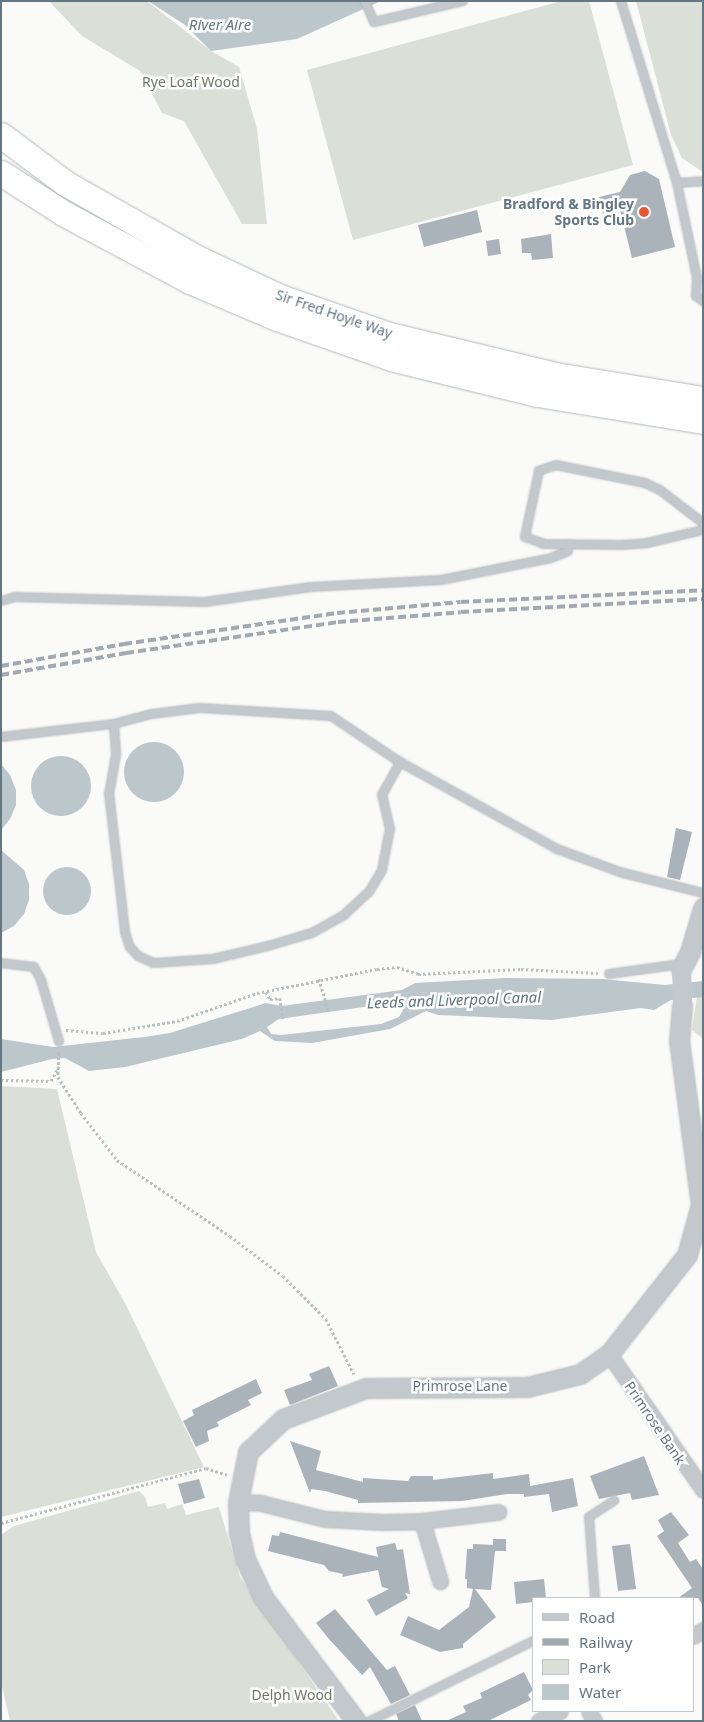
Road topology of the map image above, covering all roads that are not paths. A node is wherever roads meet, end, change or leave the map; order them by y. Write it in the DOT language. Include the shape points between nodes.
graph roads {
  1 [pos="365,1"];
  2 [pos="463,1"];
  3 [pos="621,1"];
  4 [pos="1,135"];
  5 [pos="1,173"];
  6 [pos="703,181"];
  7 [pos="677,183"];
  8 [pos="703,301"];
  9 [pos="703,399"];
  10 [pos="703,421"];
  11 [pos="703,522"];
  12 [pos="703,530"];
  13 [pos="568,544"];
  14 [pos="1,601"];
  15 [pos="114,724"];
  16 [pos="1,736"];
  17 [pos="400,762"];
  18 [pos="703,893"];
  19 [pos="703,908"];
  20 [pos="689,960"];
  21 [pos="1,963"];
  22 [pos="609,974"];
  23 [pos="59,1041"];
  24 [pos="609,1354"];
  25 [pos="703,1490"];
  26 [pos="614,1501"];
  27 [pos="238,1502"];
  28 [pos="498,1512"];
  29 [pos="422,1521"];
  30 [pos="440,1581"];
  31 [pos="595,1597"];
  32 [pos="532,1640"];
  33 [pos="558,1712"];
  34 [pos="356,1721"];
  35 [pos="370,1721"];
  36 [pos="540,1721"];
  1 -- 2 [label="lane" via="374,22"];
  3 -- 7 [label="lane"];
  4 -- 9 [label="highway, Sir Fred Hoyle Way" via="65,183 195,257 280,297 389,335 555,375"];
  5 -- 10 [label="highway, Sir Fred Hoyle Way" via="63,213 190,281 286,321 391,358 538,394"];
  6 -- 7 [label="lane"];
  7 -- 8 [label="lane" via="697,278 696,296"];
  11 -- 13 [label="lane" via="660,490 645,484 556,465 539,471 525,537 544,544"];
  12 -- 13 [label="lane" via="647,543"];
  13 -- 14 [label="lane" via="568,551 551,558 441,580 312,587 205,602 15,597"];
  15 -- 16 [label="lane"];
  15 -- 17 [label="lane" via="152,714 200,708 331,716"];
  15 -- 17 [label="lane" via="116,755 109,793 125,932 130,947 138,956 154,963 213,959 259,948 312,933 344,915 369,892 382,870 390,829 382,795"];
  17 -- 18 [label="lane" via="557,849 623,873"];
  19 -- 20 [label="street, Primrose Lane"];
  20 -- 22 [label="lane"];
  20 -- 24 [label="street, Primrose Lane, bridge" via="679,1041 702,1205 687,1255"];
  21 -- 23 [label="lane" via="34,968 41,980"];
  24 -- 25 [label="street, Primrose Bank"];
  24 -- 27 [label="street, Primrose Lane" via="580,1374 527,1387 366,1388 283,1420 248,1452 240,1479"];
  26 -- 31 [label="lane" via="589,1517"];
  27 -- 29 [label="street" via="262,1503 325,1518"];
  27 -- 34 [label="street, Primrose Lane" via="238,1532 245,1559 263,1597"];
  28 -- 29 [label="street"];
  29 -- 30 [label="street"];
  32 -- 35 [label="lane"];
  33 -- 36 [label="street"];
}
